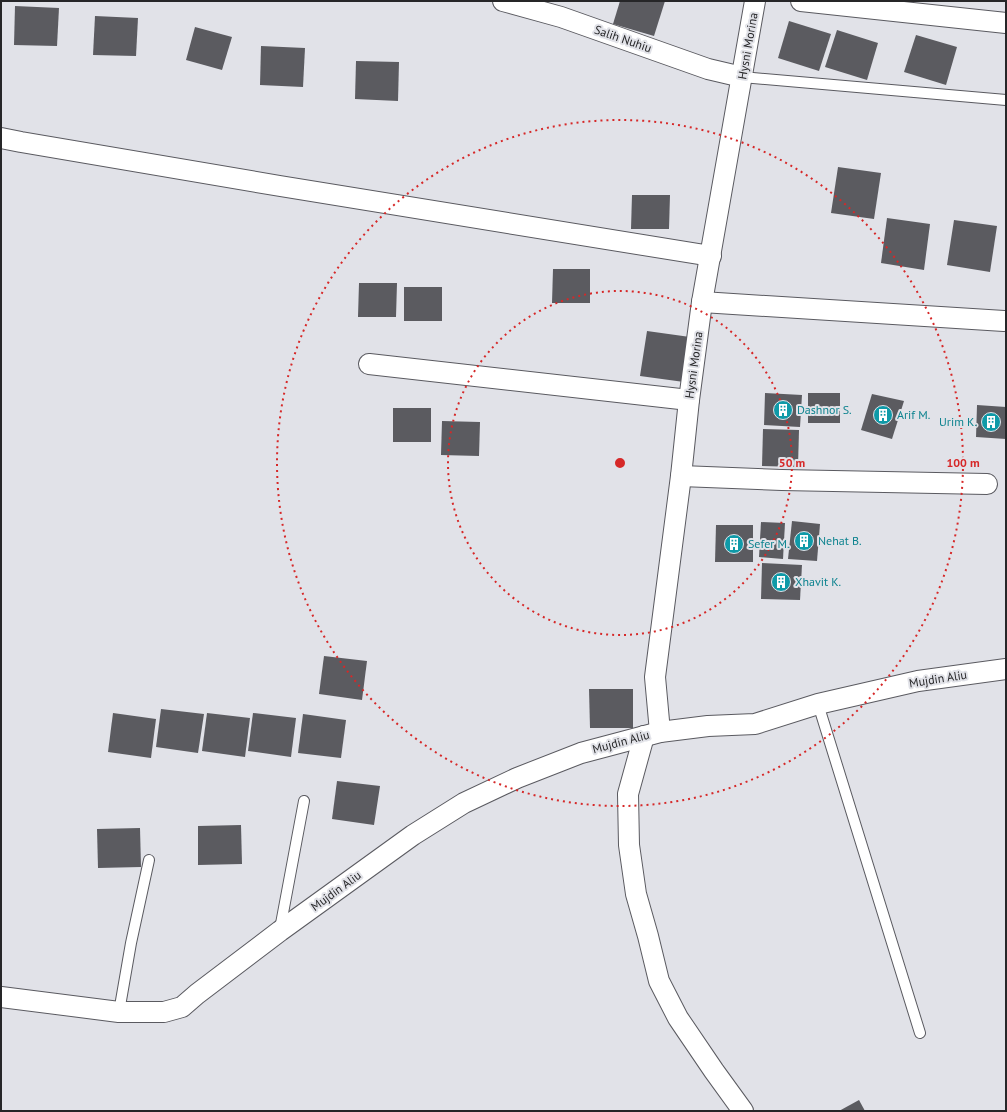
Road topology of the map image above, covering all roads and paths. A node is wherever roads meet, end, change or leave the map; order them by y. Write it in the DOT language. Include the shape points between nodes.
graph roads {
  1 [pos="503,1"];
  2 [pos="755,1"];
  3 [pos="801,1"];
  4 [pos="1006,23"];
  5 [pos="742,77"];
  6 [pos="1006,100"];
  7 [pos="1,138"];
  8 [pos="711,256"];
  9 [pos="702,302"];
  10 [pos="1004,321"];
  11 [pos="369,364"];
  12 [pos="689,400"];
  13 [pos="681,476"];
  14 [pos="987,484"];
  15 [pos="1006,669"];
  16 [pos="818,704"];
  17 [pos="652,734"];
  18 [pos="304,801"];
  19 [pos="149,860"];
  20 [pos="280,931"];
  21 [pos="1,997"];
  22 [pos="119,1012"];
  23 [pos="920,1032"];
  24 [pos="743,1111"];
  1 -- 5 [label="street, Salih Nuhiu" via="561,17 708,69"];
  2 -- 5 [label="street, Hysni Morina"];
  3 -- 4 [label="street"];
  5 -- 6 [label="lane"];
  5 -- 8 [label="street, Hysni Morina"];
  7 -- 8 [label="street"];
  8 -- 9 [label="street, Hysni Morina"];
  9 -- 10 [label="street"];
  9 -- 12 [label="street, Hysni Morina"];
  11 -- 12 [label="street"];
  12 -- 13 [label="street, Hysni Morina"];
  13 -- 14 [label="street"];
  13 -- 17 [label="street, Hysni Morina" via="655,677"];
  15 -- 16 [label="street, Mujdin Aliu" via="918,681"];
  16 -- 17 [label="street, Mujdin Aliu" via="755,724 708,726"];
  16 -- 23 [label="lane"];
  17 -- 20 [label="street, Mujdin Aliu" via="581,753 517,778 464,803 413,835"];
  17 -- 24 [label="street" via="628,794 629,845 636,894 659,981 678,1018"];
  18 -- 20 [label="lane"];
  19 -- 22 [label="lane"];
  20 -- 22 [label="street, Mujdin Aliu" via="182,1007 164,1012"];
  21 -- 22 [label="street, Mujdin Aliu"];
}
